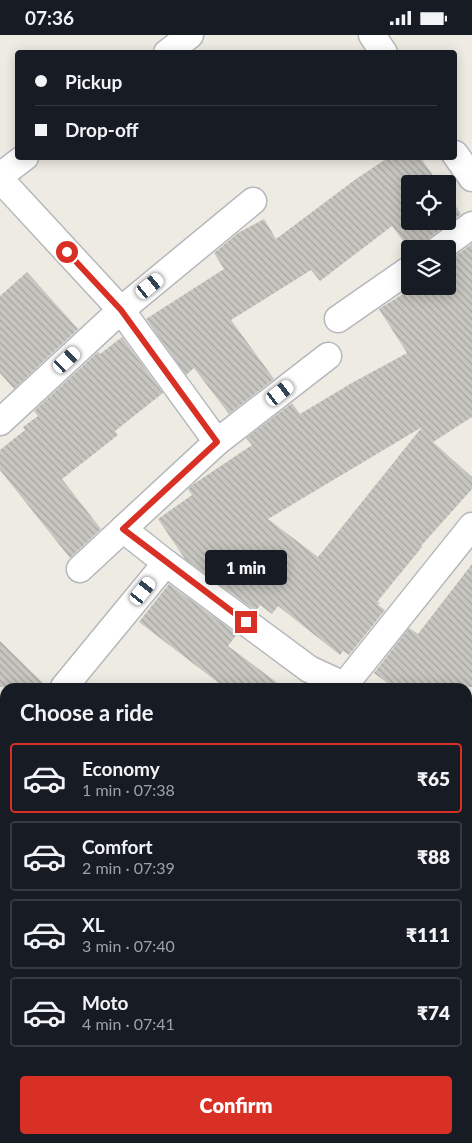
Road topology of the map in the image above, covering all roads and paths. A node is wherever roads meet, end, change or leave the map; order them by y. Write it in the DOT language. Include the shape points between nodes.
graph roads {
  1 [pos="190,35"];
  2 [pos="372,35"];
  3 [pos="172,50"];
  4 [pos="382,50"];
  5 [pos="457,157"];
  6 [pos="21,160"];
  7 [pos="0,177"];
  8 [pos="472,178"];
  9 [pos="253,201"];
  10 [pos="472,225"];
  11 [pos="451,240"];
  12 [pos="401,275"];
  13 [pos="121,310"];
  14 [pos="338,319"];
  15 [pos="328,356"];
  16 [pos="0,422"];
  17 [pos="217,442"];
  18 [pos="472,526"];
  19 [pos="123,529"];
  20 [pos="166,563"];
  21 [pos="80,569"];
  22 [pos="67,683"];
  23 [pos="337,683"];
  24 [pos="348,683"];
  1 -- 3 [label="street"];
  2 -- 4 [label="street"];
  5 -- 8 [label="street"];
  6 -- 7 [label="street"];
  7 -- 13 [label="street"];
  9 -- 13 [label="street"];
  10 -- 11 [label="street"];
  12 -- 14 [label="street"];
  13 -- 16 [label="street"];
  13 -- 17 [label="street"];
  15 -- 17 [label="street"];
  17 -- 19 [label="street"];
  18 -- 24 [label="street"];
  19 -- 20 [label="street"];
  19 -- 21 [label="street"];
  20 -- 22 [label="street"];
  20 -- 23 [label="street" via="309,669"];
}
